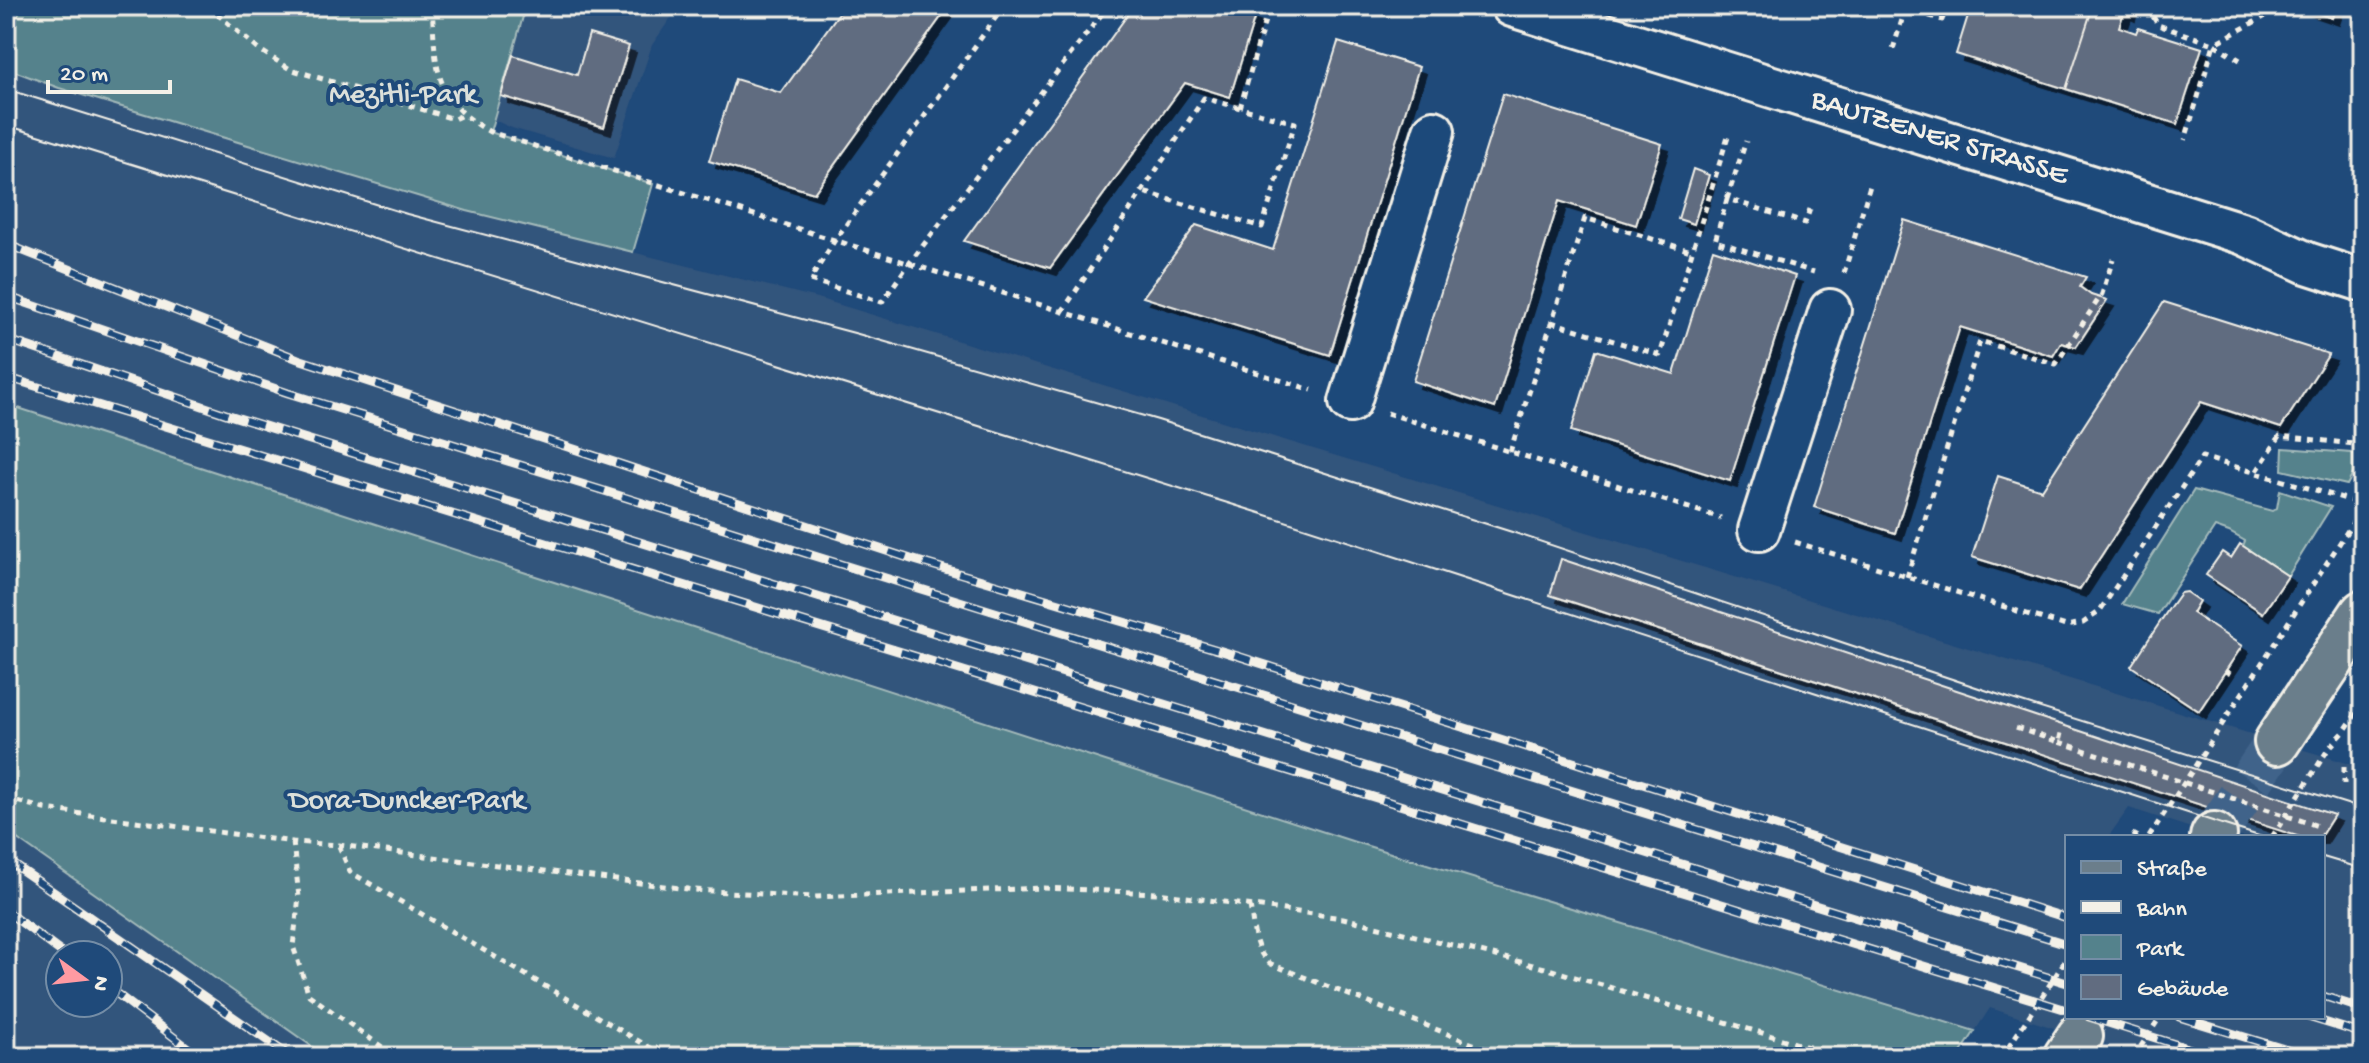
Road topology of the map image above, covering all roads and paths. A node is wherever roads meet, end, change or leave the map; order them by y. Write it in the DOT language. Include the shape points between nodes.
graph roads {
  1 [pos="208,6"];
  2 [pos="432,6"];
  3 [pos="1004,6"];
  4 [pos="1108,6"];
  5 [pos="1269,6"];
  6 [pos="1512,6"];
  7 [pos="1947,6"];
  8 [pos="2147,6"];
  9 [pos="2284,6"];
  10 [pos="1906,7"];
  11 [pos="2214,44"];
  12 [pos="1893,49"];
  13 [pos="2240,60"];
  14 [pos="1240,108"];
  15 [pos="464,114"];
  16 [pos="1434,131"];
  17 [pos="1728,136"];
  18 [pos="2185,140"];
  19 [pos="1746,141"];
  20 [pos="1871,182"];
  21 [pos="1140,191"];
  22 [pos="1727,199"];
  23 [pos="1810,209"];
  24 [pos="835,240"];
  25 [pos="1694,252"];
  26 [pos="2113,259"];
  27 [pos="908,265"];
  28 [pos="2363,281"];
  29 [pos="1833,289"];
  30 [pos="1062,312"];
  31 [pos="1551,322"];
  32 [pos="1350,402"];
  33 [pos="2363,445"];
  34 [pos="1510,452"];
  35 [pos="2257,471"];
  36 [pos="2363,506"];
  37 [pos="1759,530"];
  38 [pos="1907,577"];
  39 [pos="2363,613"];
  40 [pos="2225,671"];
  41 [pos="2234,676"];
  42 [pos="2363,704"];
  43 [pos="2016,728"];
  44 [pos="2061,733"];
  45 [pos="2059,742"];
  46 [pos="2277,742"];
  47 [pos="2344,767"];
  48 [pos="2344,784"];
  49 [pos="6,798"];
  50 [pos="2318,826"];
  51 [pos="2150,835"];
  52 [pos="2273,835"];
  53 [pos="293,842"];
  54 [pos="339,845"];
  55 [pos="1250,906"];
  56 [pos="2065,961"];
  57 [pos="2159,1019"];
  58 [pos="396,1057"];
  59 [pos="666,1057"];
  60 [pos="1506,1057"];
  61 [pos="1842,1057"];
  62 [pos="2002,1057"];
  63 [pos="2134,1057"];
  1 -- 15 [label="path" via="290,69 454,119"];
  2 -- 15 [label="path" via="440,81"];
  3 -- 24 [label="path"];
  4 -- 27 [label="path"];
  5 -- 14 [label="path"];
  6 -- 28 [label="street, BAUTZENER STRASSE" via="2231,230"];
  7 -- 10 [label="path" via="1942,20"];
  8 -- 11 [label="path" via="2158,25"];
  9 -- 11 [label="path"];
  10 -- 12 [label="path"];
  11 -- 13 [label="path"];
  11 -- 18 [label="path"];
  14 -- 21 [label="path" via="1204,98"];
  14 -- 21 [label="path" via="1295,123 1262,227"];
  15 -- 24 [label="path" via="490,132"];
  16 -- 32 [label="street"];
  17 -- 25 [label="path"];
  19 -- 22 [label="path"];
  20 -- 29 [label="path"];
  21 -- 30 [label="path"];
  22 -- 23 [label="path" via="1805,223"];
  22 -- 29 [label="path" via="1715,241"];
  24 -- 27 [label="path"];
  24 -- 27 [label="path" via="810,280 882,302"];
  25 -- 31 [label="path" via="1660,355"];
  25 -- 31 [label="path" via="1585,218"];
  26 -- 38 [label="path" via="2102,294 2056,364 1980,341"];
  27 -- 30 [label="path"];
  29 -- 37 [label="street"];
  30 -- 32 [label="path"];
  31 -- 34 [label="path"];
  32 -- 34 [label="path"];
  33 -- 35 [label="path" via="2280,436"];
  34 -- 37 [label="path"];
  35 -- 36 [label="path"];
  35 -- 38 [label="path" via="2202,457 2099,612 2083,623 2066,626"];
  36 -- 51 [label="path"];
  37 -- 38 [label="path"];
  39 -- 46 [label="main road"];
  40 -- 41 [label="path"];
  42 -- 52 [label="path"];
  43 -- 45 [label="path"];
  44 -- 45 [label="path"];
  45 -- 50 [label="path, bridge"];
  47 -- 48 [label="path"];
  49 -- 53 [label="path" via="45,809"];
  53 -- 54 [label="path"];
  53 -- 58 [label="path" via="299,897 293,946 309,995"];
  54 -- 55 [label="path" via="709,891 812,897 1043,888 1157,893"];
  54 -- 59 [label="path" via="350,872"];
  55 -- 60 [label="path" via="1257,946 1271,964"];
  55 -- 61 [label="path" via="1343,918 1545,968"];
  56 -- 62 [label="path"];
  57 -- 63 [label="path"];
}
